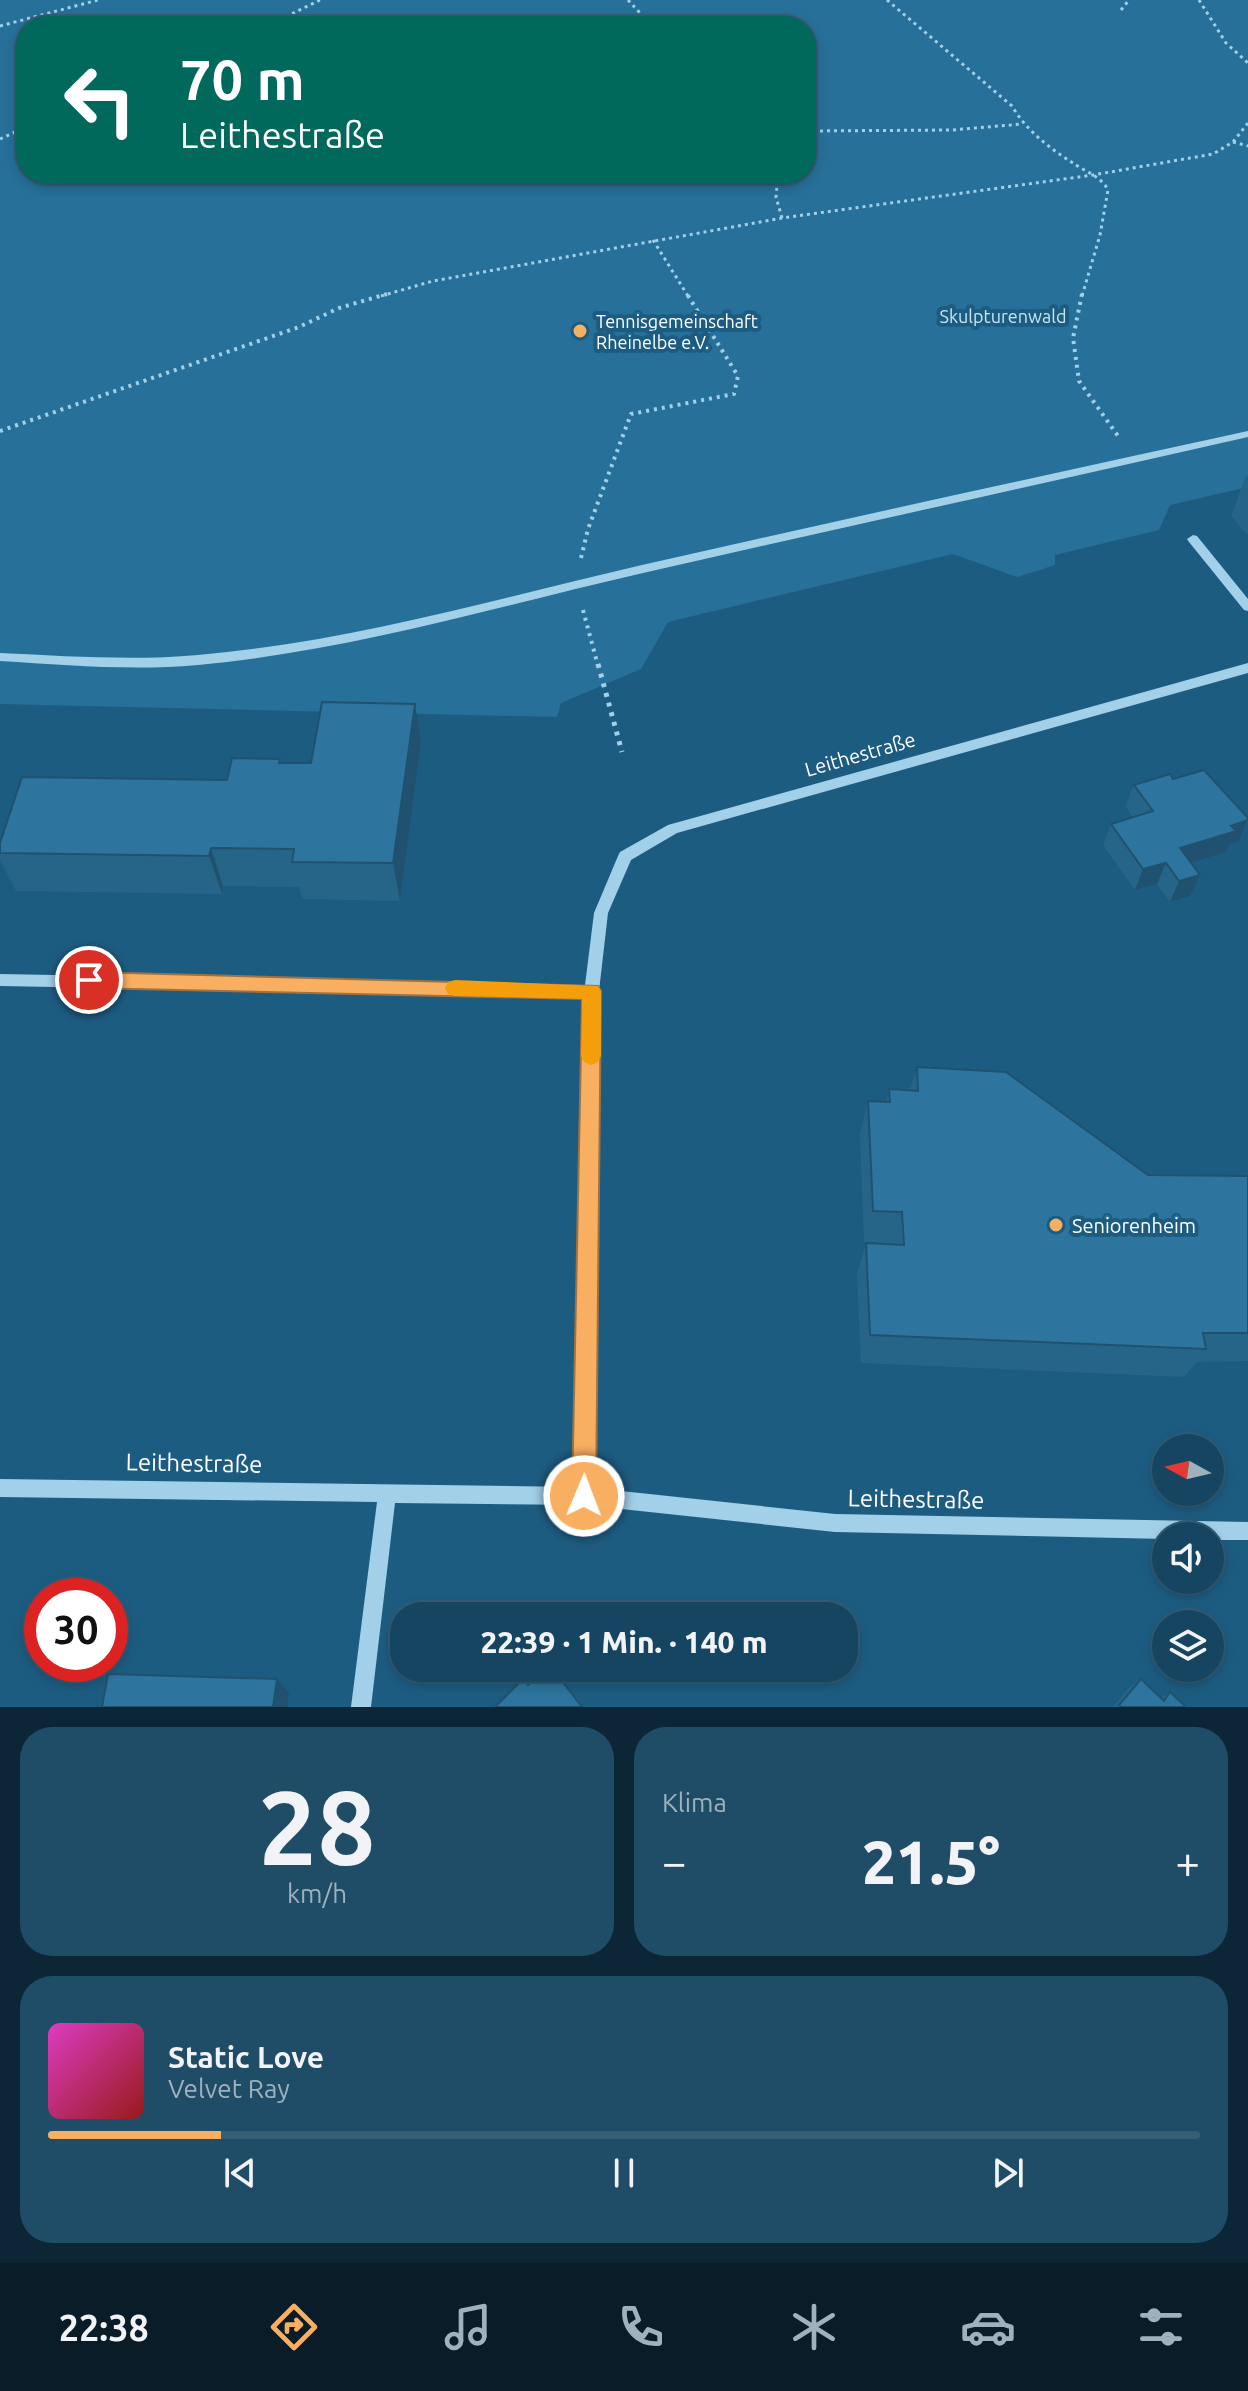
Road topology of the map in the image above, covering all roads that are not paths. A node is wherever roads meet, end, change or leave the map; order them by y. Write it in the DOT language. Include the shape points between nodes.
graph roads {
  1 [pos="1248,434"];
  2 [pos="1193,539"];
  3 [pos="1248,607"];
  4 [pos="0,657"];
  5 [pos="1248,668"];
  6 [pos="0,980"];
  7 [pos="592,991"];
  8 [pos="0,1488"];
  9 [pos="387,1492"];
  10 [pos="584,1496"];
  11 [pos="1248,1531"];
  12 [pos="361,1707"];
  1 -- 4 [label="street" via="382,631 211,659"];
  2 -- 3 [label="street"];
  5 -- 7 [label="street, Leithestraße" via="673,829 625,856 601,913"];
  6 -- 7 [label="street"];
  7 -- 10 [label="street, Leithestraße"];
  8 -- 9 [label="street, Leithestraße"];
  9 -- 10 [label="street, Leithestraße"];
  9 -- 12 [label="street"];
  10 -- 11 [label="street, Leithestraße" via="835,1523"];
}
